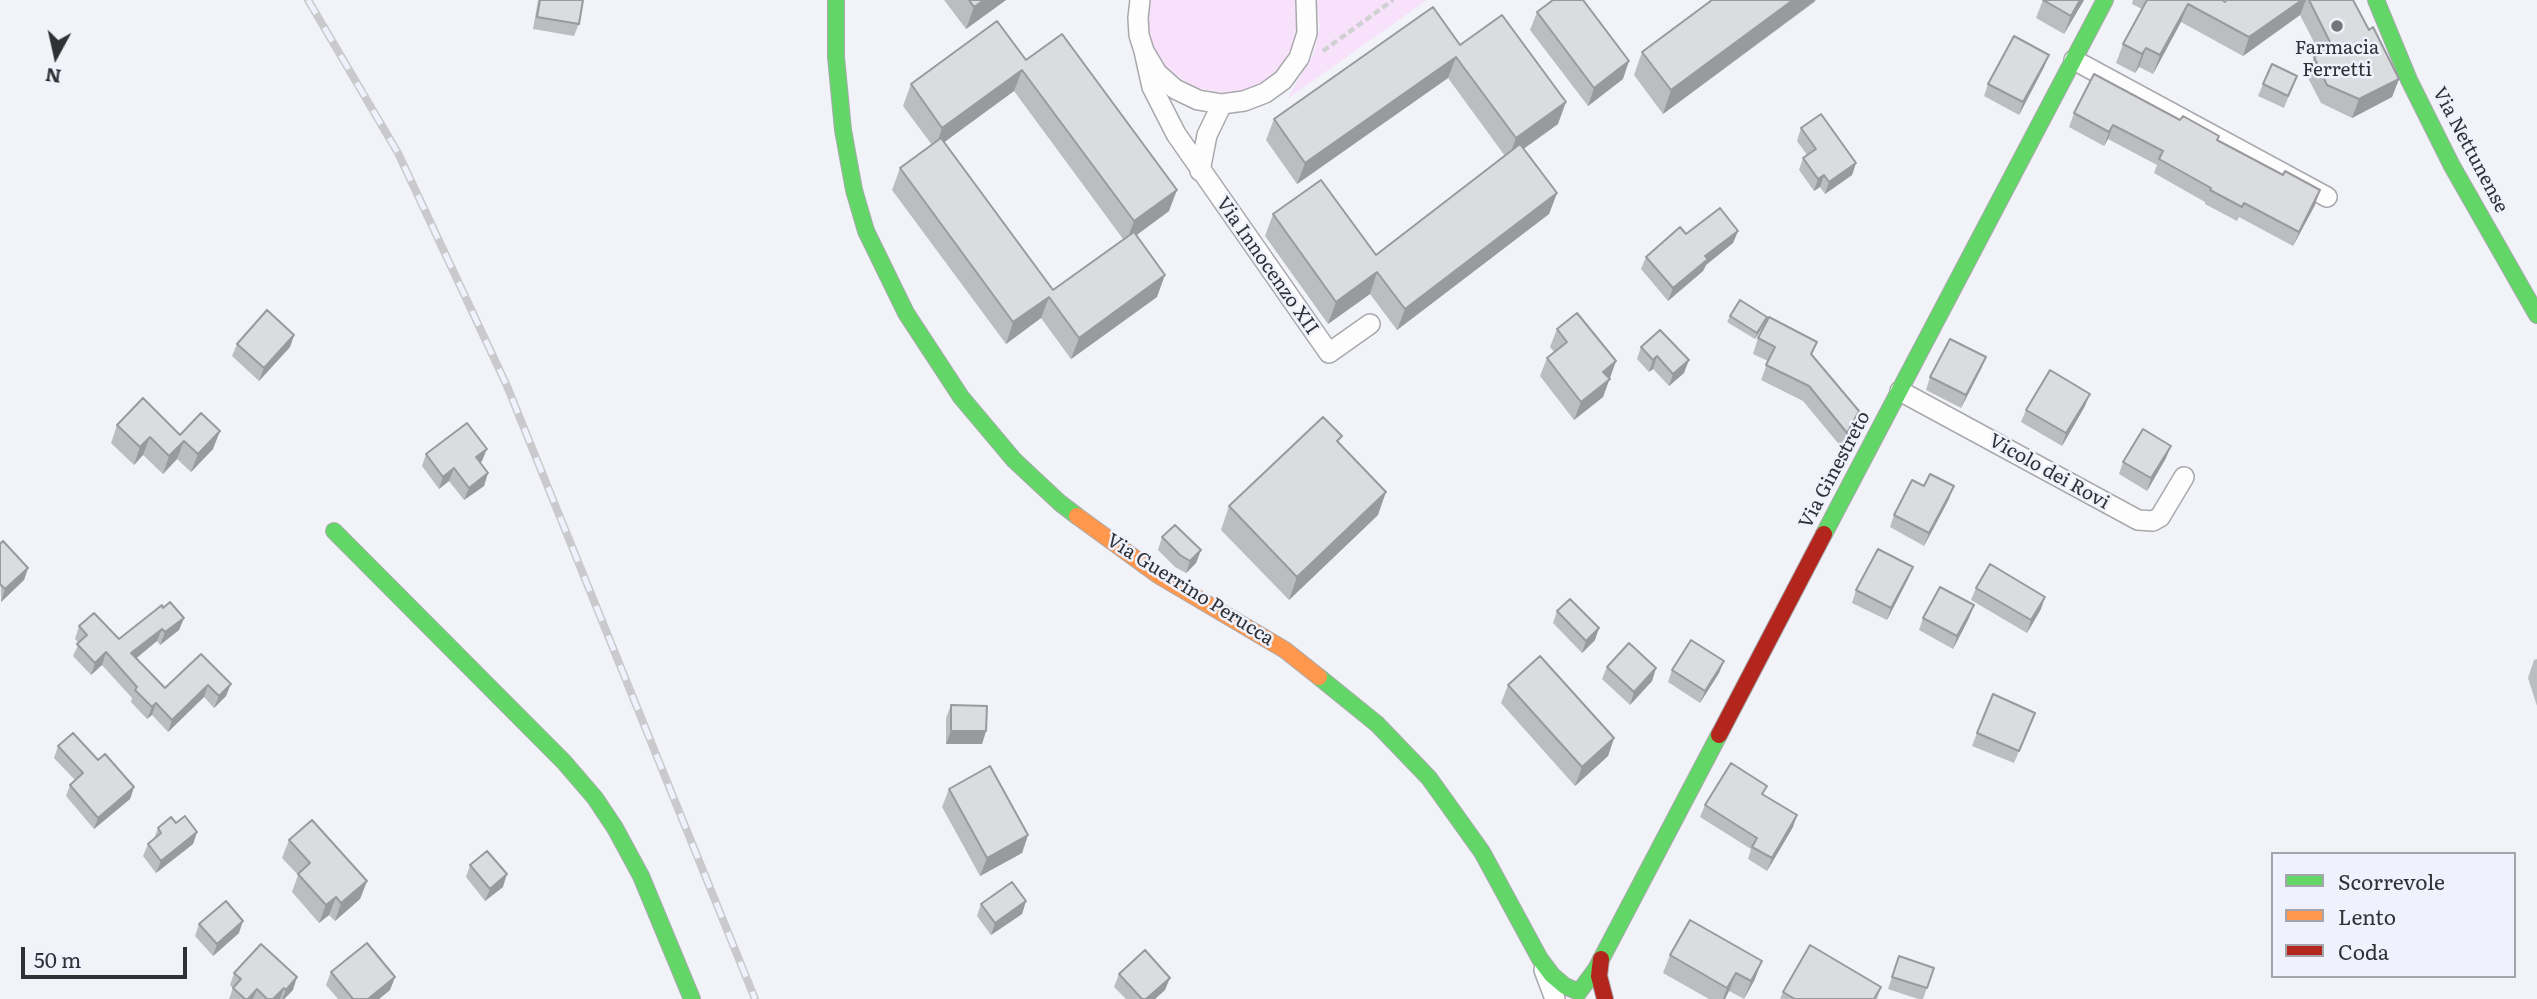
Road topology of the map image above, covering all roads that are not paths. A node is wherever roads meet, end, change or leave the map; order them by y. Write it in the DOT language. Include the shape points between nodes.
graph roads {
  1 [pos="836,0"];
  2 [pos="1140,0"];
  3 [pos="1306,0"];
  4 [pos="2105,0"];
  5 [pos="2376,0"];
  6 [pos="1144,51"];
  7 [pos="2074,60"];
  8 [pos="1222,104"];
  9 [pos="1200,172"];
  10 [pos="2327,197"];
  11 [pos="2537,315"];
  12 [pos="1370,324"];
  13 [pos="1900,391"];
  14 [pos="2184,477"];
  15 [pos="334,531"];
  16 [pos="1540,959"];
  17 [pos="1601,959"];
  18 [pos="1574,995"];
  19 [pos="692,999"];
  20 [pos="1555,999"];
  21 [pos="1605,999"];
  1 -- 16 [label="street, Via Guerrino Perucca" via="843,130 860,212 906,313 955,388 1014,460 1060,503 1158,575 1286,650 1377,724 1429,778 1464,825"];
  2 -- 6 [label="street, Via Innocenzo XII"];
  3 -- 8 [label="street, Via Innocenzo XII" via="1307,33 1299,58 1283,80 1244,102"];
  4 -- 7 [label="street, Via Ginestreto"];
  5 -- 11 [label="street, Via Nettunense" via="2445,154"];
  6 -- 8 [label="street, Via Innocenzo XII" via="1157,73 1175,89"];
  6 -- 9 [label="street, Via Innocenzo XII" via="1158,101"];
  7 -- 10 [label="street"];
  7 -- 13 [label="street, Via Ginestreto"];
  8 -- 9 [label="street" via="1207,135"];
  9 -- 12 [label="street, Via Innocenzo XII" via="1329,353"];
  13 -- 14 [label="street, Vicolo dei Rovi" via="2138,520 2160,517"];
  13 -- 17 [label="street, Via Ginestreto"];
  15 -- 19 [label="street" via="595,798 641,876"];
  16 -- 18 [label="street, Via Guerrino Perucca"];
  16 -- 20 [label="street, Via Guerrino Perucca"];
  17 -- 18 [label="street, Via Ginestreto"];
  17 -- 21 [label="street" via="1599,976"];
  18 -- 21 [label="street" via="1593,990"];
}
